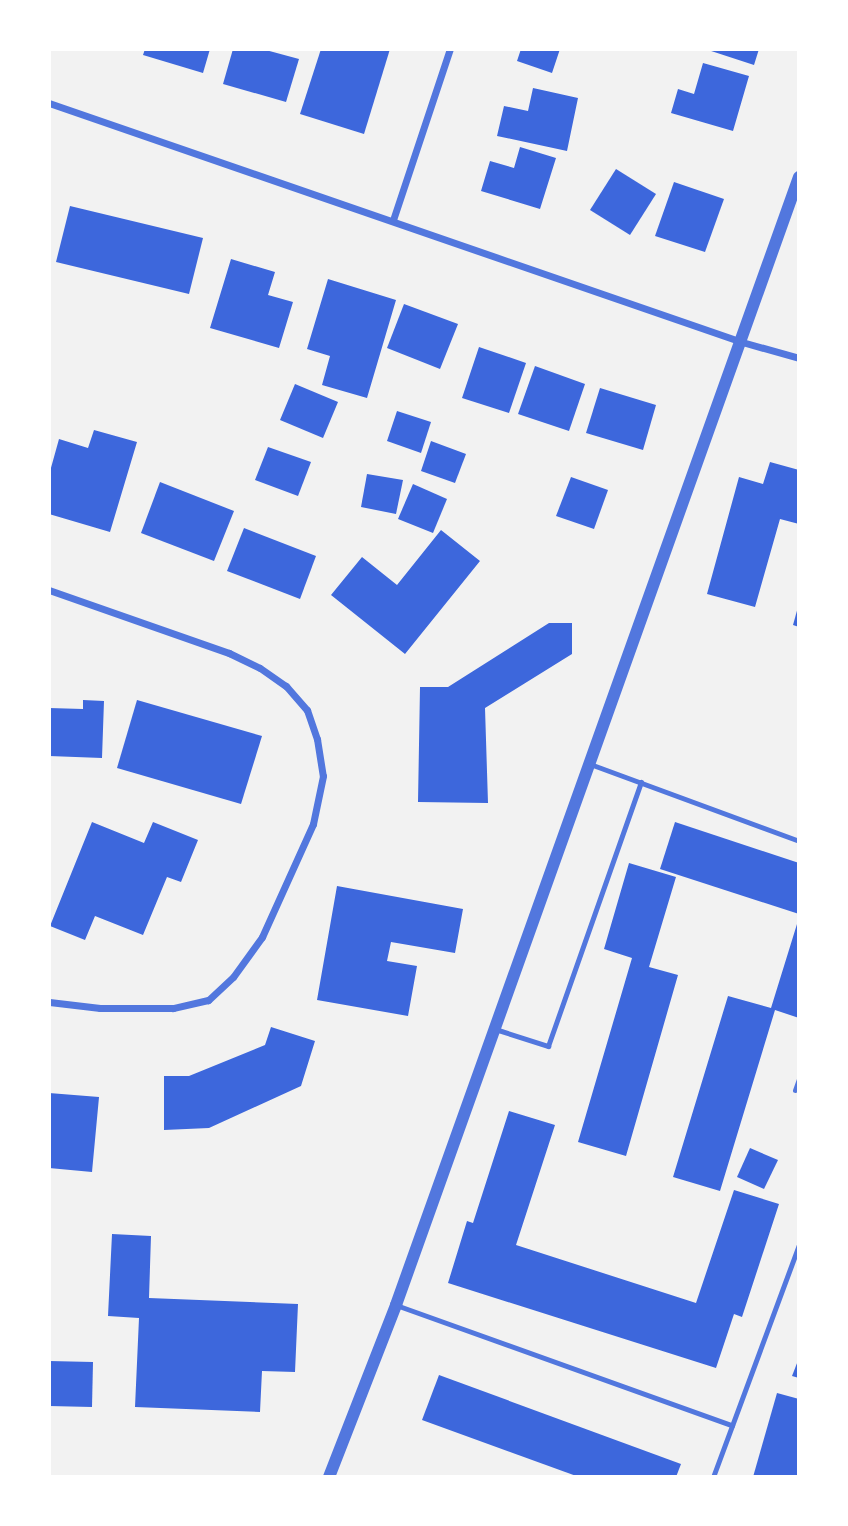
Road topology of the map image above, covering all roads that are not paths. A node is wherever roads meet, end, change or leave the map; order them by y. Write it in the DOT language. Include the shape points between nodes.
graph roads {
  1 [pos="450,49"];
  2 [pos="49,103"];
  3 [pos="799,177"];
  4 [pos="393,220"];
  5 [pos="741,342"];
  6 [pos="799,358"];
  7 [pos="49,590"];
  8 [pos="590,764"];
  9 [pos="641,782"];
  10 [pos="799,841"];
  11 [pos="49,1002"];
  12 [pos="495,1029"];
  13 [pos="799,1079"];
  14 [pos="795,1090"];
  15 [pos="799,1245"];
  16 [pos="396,1305"];
  17 [pos="732,1425"];
  18 [pos="328,1477"];
  19 [pos="713,1477"];
  1 -- 4 [label="street"];
  2 -- 4 [label="street"];
  3 -- 5 [label="street"];
  4 -- 5 [label="street"];
  5 -- 6 [label="street"];
  5 -- 8 [label="street"];
  7 -- 11 [label="street" via="261,668 286,686 307,710 323,776 313,824 262,937 208,1000 173,1008 100,1008"];
  8 -- 9 [label="lane"];
  8 -- 12 [label="street"];
  9 -- 10 [label="lane"];
  9 -- 12 [label="lane" via="548,1046"];
  12 -- 16 [label="street"];
  13 -- 14 [label="lane"];
  15 -- 17 [label="lane"];
  16 -- 17 [label="lane"];
  16 -- 18 [label="street"];
  17 -- 19 [label="lane"];
}
